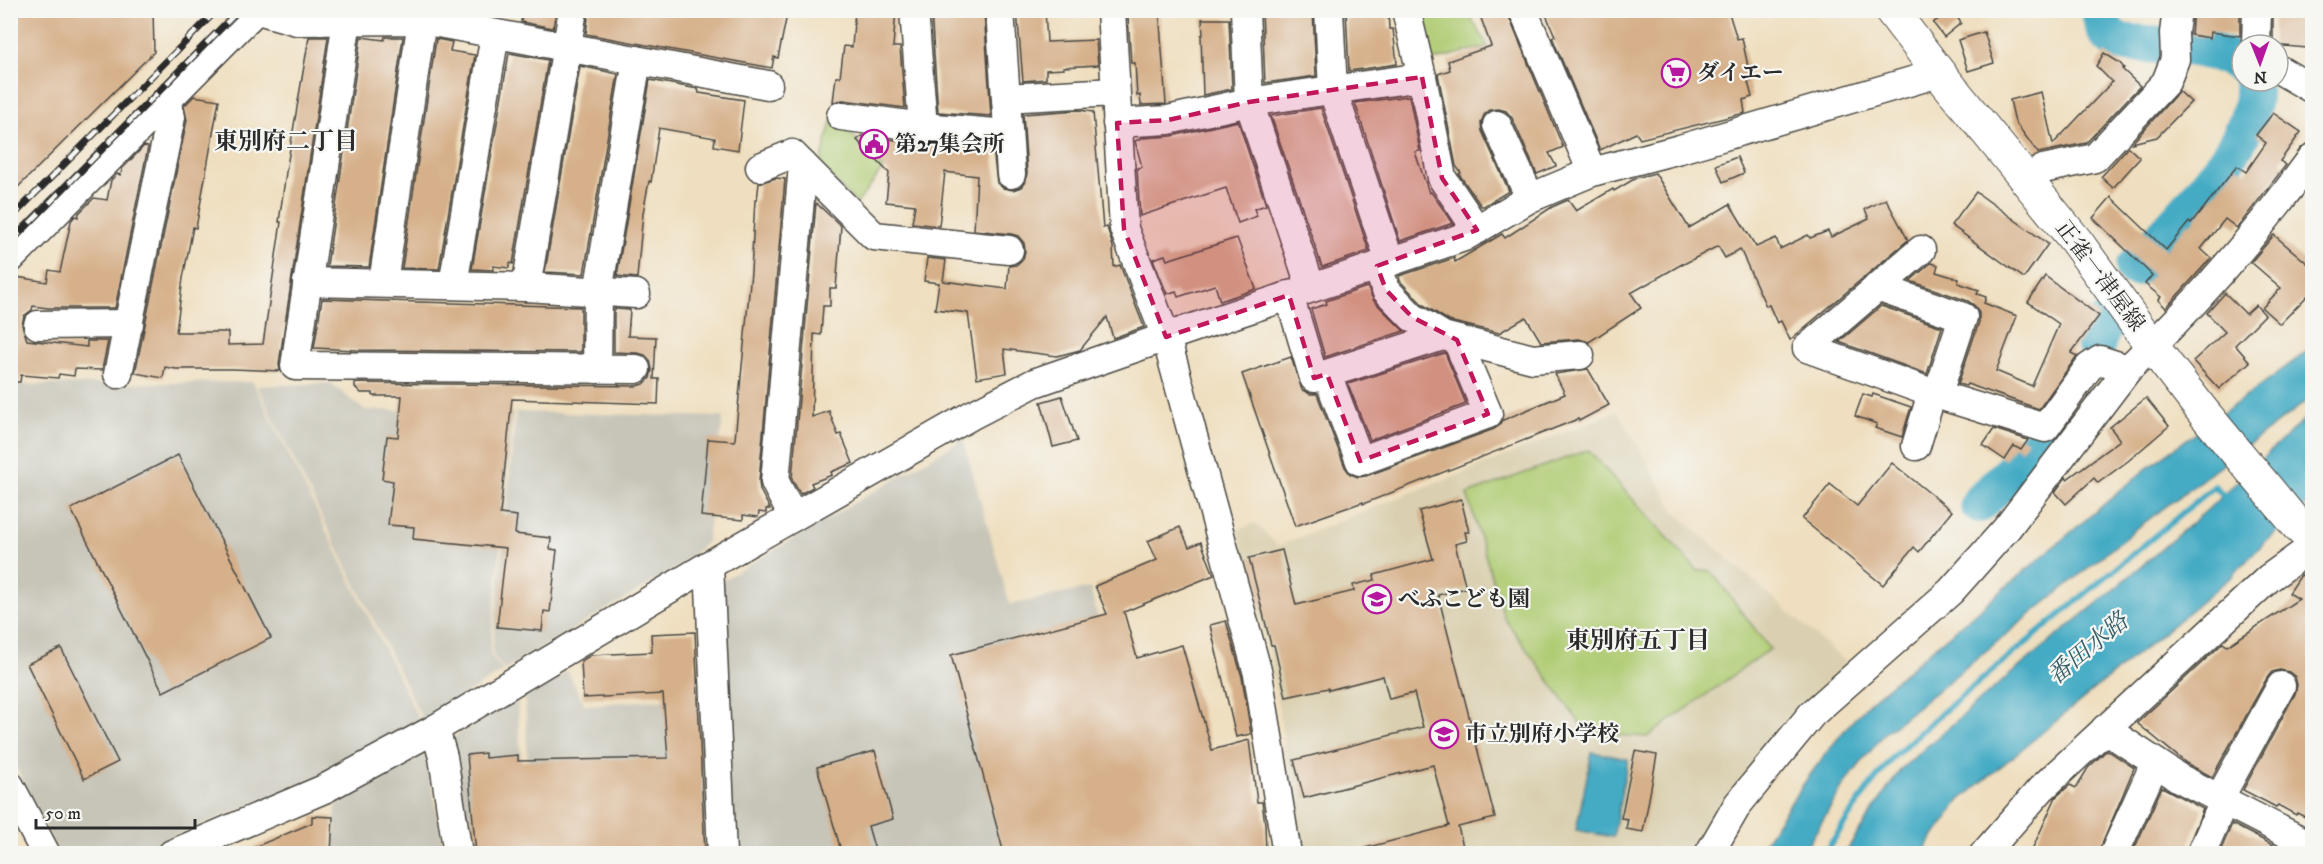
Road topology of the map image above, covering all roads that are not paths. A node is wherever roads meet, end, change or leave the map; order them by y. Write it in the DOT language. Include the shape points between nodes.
graph roads {
  1 [pos="257,10"];
  2 [pos="573,10"];
  3 [pos="914,10"];
  4 [pos="1000,10"];
  5 [pos="1111,10"];
  6 [pos="1245,10"];
  7 [pos="1329,10"];
  8 [pos="1406,10"];
  9 [pos="1523,10"];
  10 [pos="1891,10"];
  11 [pos="2257,10"];
  12 [pos="347,20"];
  13 [pos="422,20"];
  14 [pos="2176,33"];
  15 [pos="2256,33"];
  16 [pos="495,34"];
  17 [pos="566,47"];
  18 [pos="637,60"];
  19 [pos="1939,73"];
  20 [pos="2290,76"];
  21 [pos="1422,77"];
  22 [pos="768,85"];
  23 [pos="2313,88"];
  24 [pos="1333,91"];
  25 [pos="1115,92"];
  26 [pos="1006,98"];
  27 [pos="165,102"];
  28 [pos="1249,102"];
  29 [pos="841,116"];
  30 [pos="1117,123"];
  31 [pos="1497,125"];
  32 [pos="923,127"];
  33 [pos="1008,134"];
  34 [pos="2313,158"];
  35 [pos="803,165"];
  36 [pos="760,167"];
  37 [pos="1593,172"];
  38 [pos="1011,174"];
  39 [pos="2026,179"];
  40 [pos="1530,198"];
  41 [pos="1477,230"];
  42 [pos="1009,250"];
  43 [pos="1921,250"];
  44 [pos="10,259"];
  45 [pos="1384,264"];
  46 [pos="307,282"];
  47 [pos="383,283"];
  48 [pos="453,285"];
  49 [pos="526,287"];
  50 [pos="1877,287"];
  51 [pos="598,292"];
  52 [pos="1300,292"];
  53 [pos="636,294"];
  54 [pos="129,324"];
  55 [pos="38,325"];
  56 [pos="1166,337"];
  57 [pos="1450,338"];
  58 [pos="2152,346"];
  59 [pos="1580,355"];
  60 [pos="597,369"];
  61 [pos="636,369"];
  62 [pos="2128,369"];
  63 [pos="118,374"];
  64 [pos="1327,374"];
  65 [pos="1932,393"];
  66 [pos="1916,446"];
  67 [pos="793,517"];
  68 [pos="2308,537"];
  69 [pos="709,565"];
  70 [pos="2281,686"];
  71 [pos="435,729"];
  72 [pos="2105,729"];
  73 [pos="2155,763"];
  74 [pos="10,786"];
  75 [pos="2222,800"];
  76 [pos="2304,847"];
  77 [pos="46,854"];
  78 [pos="172,854"];
  79 [pos="458,854"];
  80 [pos="722,854"];
  81 [pos="1287,854"];
  82 [pos="1709,854"];
  83 [pos="1984,854"];
  84 [pos="2114,854"];
  85 [pos="2201,854"];
  1 -- 12 [label="street" via="297,21"];
  1 -- 27 [label="street"];
  2 -- 17 [label="street"];
  3 -- 32 [label="street"];
  4 -- 26 [label="street"];
  5 -- 25 [label="street"];
  6 -- 28 [label="street"];
  7 -- 24 [label="street"];
  8 -- 21 [label="street"];
  9 -- 37 [label="street"];
  10 -- 19 [label="main road, 正雀一津屋線"];
  11 -- 15 [label="street"];
  12 -- 13 [label="street"];
  12 -- 46 [label="street"];
  13 -- 16 [label="street"];
  13 -- 47 [label="street"];
  14 -- 39 [label="street" via="2166,82 2095,158 2043,169"];
  16 -- 17 [label="street"];
  16 -- 48 [label="street"];
  17 -- 18 [label="street"];
  17 -- 49 [label="street"];
  18 -- 22 [label="street"];
  18 -- 51 [label="street"];
  19 -- 37 [label="street"];
  19 -- 39 [label="main road, 正雀一津屋線"];
  20 -- 23 [label="street"];
  21 -- 24 [label="street"];
  21 -- 41 [label="street" via="1442,178"];
  24 -- 28 [label="street"];
  24 -- 45 [label="street"];
  25 -- 26 [label="street"];
  25 -- 30 [label="street"];
  26 -- 33 [label="street"];
  27 -- 44 [label="street"];
  27 -- 54 [label="street" via="171,117"];
  28 -- 30 [label="street" via="1168,120"];
  28 -- 52 [label="street"];
  29 -- 32 [label="street"];
  30 -- 56 [label="street" via="1125,229"];
  31 -- 40 [label="street"];
  32 -- 33 [label="street"];
  33 -- 38 [label="street"];
  34 -- 58 [label="street" via="2269,217"];
  35 -- 36 [label="street" via="792,154"];
  35 -- 42 [label="street" via="874,236"];
  35 -- 67 [label="street" via="775,482"];
  37 -- 40 [label="street"];
  39 -- 58 [label="main road, 正雀一津屋線"];
  40 -- 41 [label="street"];
  41 -- 45 [label="street"];
  43 -- 50 [label="street"];
  45 -- 52 [label="street"];
  45 -- 57 [label="street" via="1386,290 1412,317"];
  46 -- 47 [label="street"];
  46 -- 60 [label="street" via="295,366"];
  47 -- 48 [label="street"];
  48 -- 49 [label="street"];
  49 -- 51 [label="street"];
  50 -- 65 [label="street" via="1963,317 1940,387"];
  50 -- 65 [label="street" via="1807,348"];
  51 -- 53 [label="street"];
  51 -- 60 [label="street"];
  52 -- 56 [label="street"];
  52 -- 64 [label="street" via="1314,378"];
  54 -- 55 [label="street"];
  54 -- 63 [label="street"];
  56 -- 67 [label="street" via="1034,383"];
  56 -- 81 [label="street" via="1258,674"];
  57 -- 59 [label="street" via="1533,359"];
  57 -- 64 [label="street"];
  57 -- 64 [label="street" via="1488,414 1360,461"];
  58 -- 62 [label="street"];
  58 -- 68 [label="main road, 正雀一津屋線"];
  60 -- 61 [label="street"];
  62 -- 65 [label="street" via="2100,360 2089,367 2045,428"];
  62 -- 82 [label="street" via="2007,528 1952,591 1812,714 1738,804"];
  65 -- 66 [label="street"];
  67 -- 69 [label="street"];
  68 -- 72 [label="street" via="2270,578"];
  69 -- 71 [label="street"];
  69 -- 80 [label="street"];
  70 -- 75 [label="street"];
  71 -- 78 [label="street" via="324,789"];
  71 -- 79 [label="street"];
  72 -- 73 [label="street"];
  72 -- 83 [label="street" via="2041,789"];
  73 -- 75 [label="street"];
  73 -- 84 [label="street"];
  74 -- 77 [label="street"];
  75 -- 76 [label="street"];
  75 -- 85 [label="street"];
}
